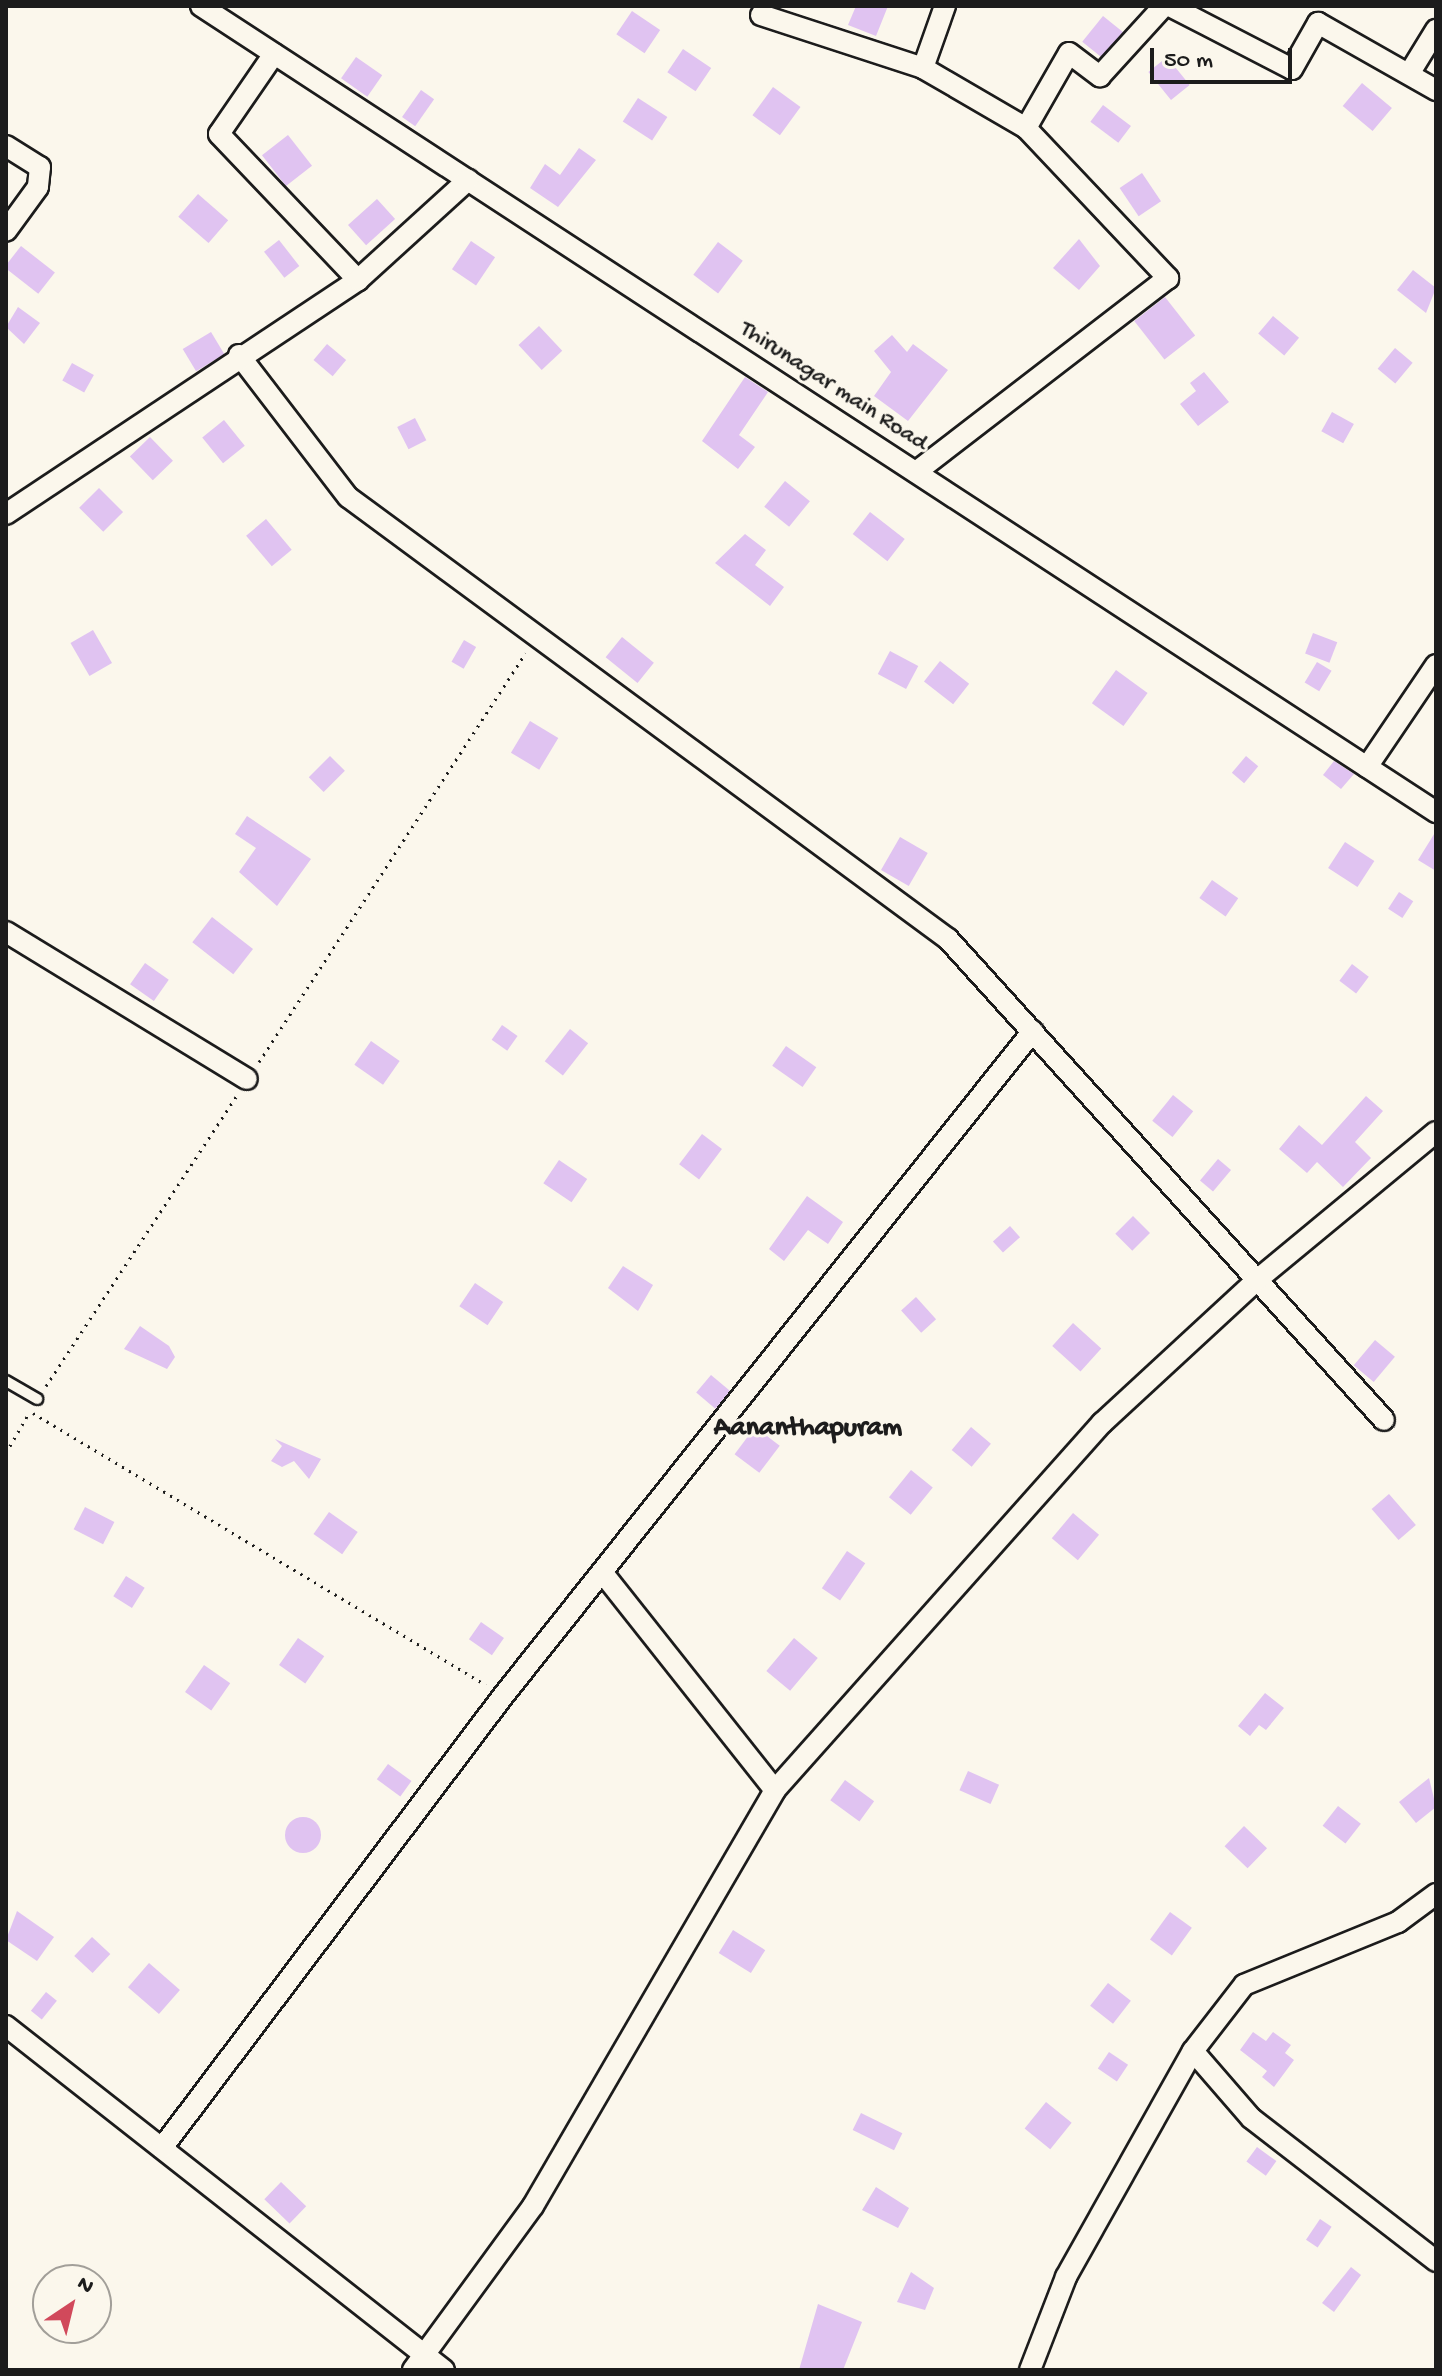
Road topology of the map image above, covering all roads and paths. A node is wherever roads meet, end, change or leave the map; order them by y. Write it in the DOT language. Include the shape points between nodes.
graph roads {
  1 [pos="201,6"];
  2 [pos="945,6"];
  3 [pos="1167,6"];
  4 [pos="761,15"];
  5 [pos="1436,30"];
  6 [pos="274,54"];
  7 [pos="923,68"];
  8 [pos="1409,74"];
  9 [pos="1436,90"];
  10 [pos="1026,128"];
  11 [pos="6,146"];
  12 [pos="468,180"];
  13 [pos="6,231"];
  14 [pos="358,280"];
  15 [pos="239,355"];
  16 [pos="916,472"];
  17 [pos="6,514"];
  18 [pos="537,637"];
  19 [pos="1436,665"];
  20 [pos="1367,767"];
  21 [pos="1436,812"];
  22 [pos="6,932"];
  23 [pos="1033,1031"];
  24 [pos="247,1079"];
  25 [pos="1436,1132"];
  26 [pos="1257,1280"];
  27 [pos="6,1381"];
  28 [pos="37,1399"];
  29 [pos="30,1411"];
  30 [pos="1384,1420"];
  31 [pos="6,1453"];
  32 [pos="602,1572"];
  33 [pos="503,1696"];
  34 [pos="775,1790"];
  35 [pos="1436,1894"];
  36 [pos="6,2026"];
  37 [pos="1193,2051"];
  38 [pos="162,2148"];
  39 [pos="1436,2261"];
  40 [pos="418,2362"];
  41 [pos="444,2370"];
  42 [pos="1030,2370"];
  1 -- 6 [label="street, Thirunagar main Road"];
  2 -- 7 [label="street"];
  3 -- 8 [label="street" via="1292,69 1318,23"];
  3 -- 10 [label="street" via="1100,76 1069,53"];
  4 -- 7 [label="street"];
  5 -- 8 [label="street"];
  6 -- 12 [label="street, Thirunagar main Road"];
  6 -- 14 [label="street" via="219,134"];
  7 -- 10 [label="street"];
  8 -- 9 [label="street"];
  10 -- 16 [label="street" via="1168,278"];
  11 -- 13 [label="street" via="40,167 38,187"];
  12 -- 14 [label="street"];
  12 -- 16 [label="street, Thirunagar main Road"];
  14 -- 15 [label="street"];
  15 -- 17 [label="street"];
  15 -- 18 [label="street" via="348,497"];
  16 -- 20 [label="street, Thirunagar main Road"];
  18 -- 23 [label="street" via="948,939"];
  18 -- 24 [label="path"];
  19 -- 20 [label="street"];
  20 -- 21 [label="street, Thirunagar main Road"];
  22 -- 24 [label="street"];
  23 -- 26 [label="street"];
  23 -- 32 [label="street"];
  24 -- 28 [label="path"];
  25 -- 26 [label="street"];
  26 -- 30 [label="street"];
  26 -- 34 [label="street" via="1102,1423"];
  27 -- 28 [label="lane"];
  28 -- 29 [label="path"];
  29 -- 31 [label="path"];
  29 -- 33 [label="path"];
  32 -- 33 [label="street"];
  32 -- 34 [label="street"];
  33 -- 38 [label="street"];
  34 -- 40 [label="street" via="533,2206"];
  35 -- 37 [label="street" via="1398,1922 1244,1985"];
  36 -- 38 [label="street"];
  37 -- 39 [label="street" via="1251,2118"];
  37 -- 42 [label="street" via="1066,2277"];
  38 -- 40 [label="street"];
  40 -- 41 [label="street"];
}
